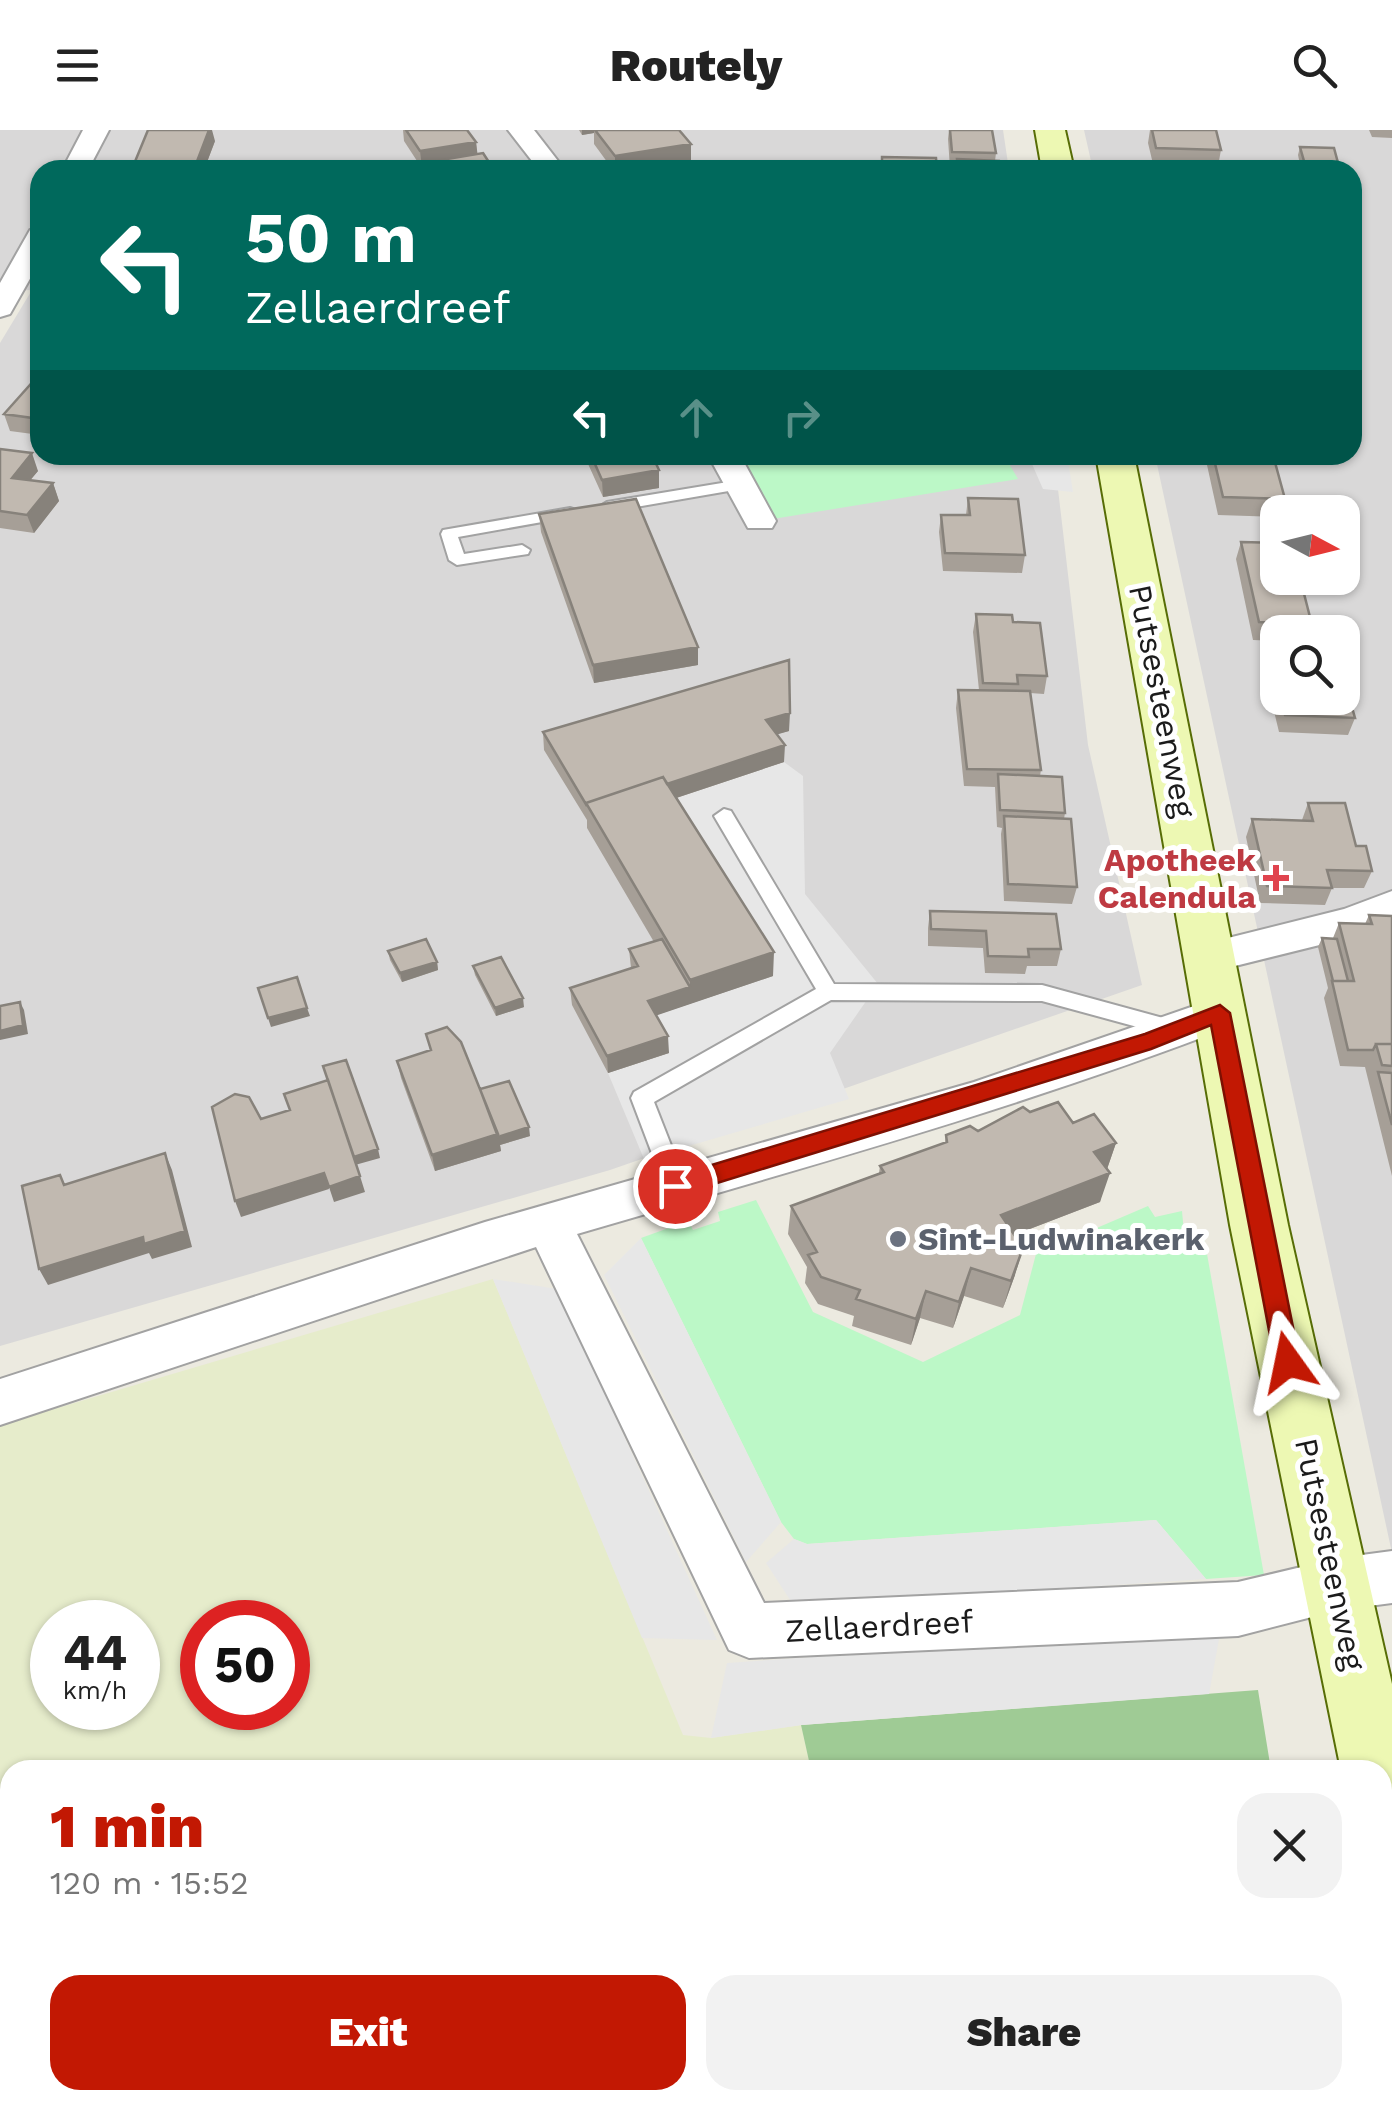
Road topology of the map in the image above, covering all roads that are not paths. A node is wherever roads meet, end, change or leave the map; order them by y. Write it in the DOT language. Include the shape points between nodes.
graph roads {
  1 [pos="96,130"];
  2 [pos="521,130"];
  3 [pos="1050,130"];
  4 [pos="80,160"];
  5 [pos="544,160"];
  6 [pos="1056,160"];
  7 [pos="30,248"];
  8 [pos="10,272"];
  9 [pos="0,308"];
  10 [pos="729,465"];
  11 [pos="1117,465"];
  12 [pos="740,485"];
  13 [pos="760,521"];
  14 [pos="522,550"];
  15 [pos="724,816"];
  16 [pos="1392,906"];
  17 [pos="1210,958"];
  18 [pos="828,992"];
  19 [pos="1199,1021"];
  20 [pos="675,1186"];
  21 [pos="548,1223"];
  22 [pos="0,1402"];
  23 [pos="1366,1580"];
  24 [pos="1375,1760"];
  1 -- 4 [label="street"];
  2 -- 5 [label="street"];
  3 -- 6 [label="main road"];
  7 -- 8 [label="street"];
  8 -- 9 [label="street"];
  10 -- 12 [label="street"];
  11 -- 17 [label="main road, Putsesteenweg"];
  12 -- 13 [label="street"];
  12 -- 14 [label="lane" via="449,534 457,560"];
  15 -- 18 [label="lane"];
  16 -- 17 [label="street"];
  17 -- 19 [label="main road, Putsesteenweg"];
  18 -- 19 [label="lane" via="1042,993"];
  18 -- 20 [label="lane" via="642,1098"];
  19 -- 20 [label="street"];
  19 -- 23 [label="main road, Putsesteenweg"];
  20 -- 21 [label="street"];
  21 -- 22 [label="street"];
  21 -- 23 [label="street, Zellaerdreef" via="750,1631 1238,1609"];
  23 -- 24 [label="main road, Putsesteenweg"];
}
